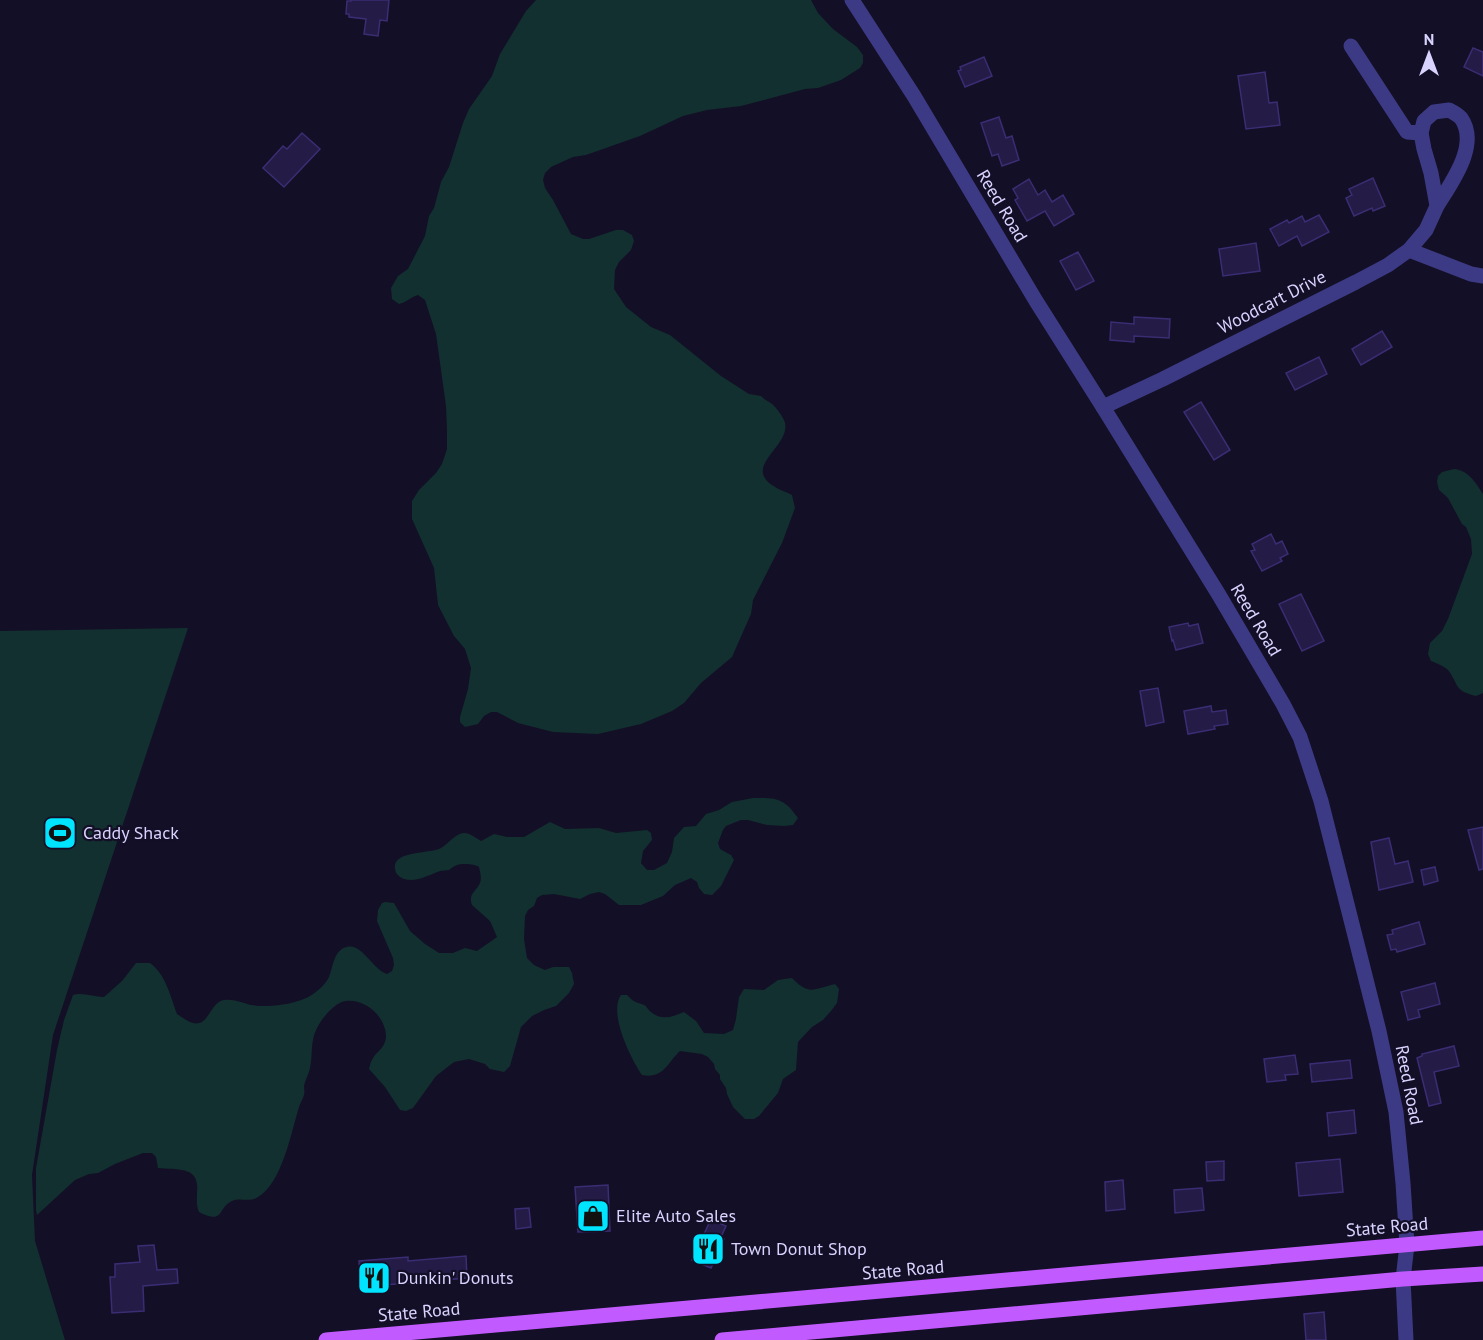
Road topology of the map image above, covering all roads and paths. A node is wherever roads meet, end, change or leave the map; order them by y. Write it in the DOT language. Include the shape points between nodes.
graph roads {
  1 [pos="852,0"];
  2 [pos="1350,46"];
  3 [pos="1421,133"];
  4 [pos="1437,206"];
  5 [pos="1410,250"];
  6 [pos="1483,276"];
  7 [pos="1103,407"];
  8 [pos="1483,1238"];
  9 [pos="1407,1245"];
  10 [pos="1483,1274"];
  11 [pos="1403,1279"];
  12 [pos="326,1340"];
  13 [pos="722,1340"];
  14 [pos="1406,1340"];
  1 -- 7 [label="street, Reed Road"];
  2 -- 3 [label="street" via="1407,132"];
  3 -- 4 [label="street"];
  3 -- 4 [label="street, Woodcart Drive" via="1424,121 1434,112 1449,110 1460,118 1468,136 1466,153"];
  4 -- 5 [label="street, Woodcart Drive" via="1426,230"];
  5 -- 6 [label="street"];
  5 -- 7 [label="street, Woodcart Drive" via="1356,282"];
  7 -- 9 [label="street, Reed Road" via="1219,595 1300,737 1321,801 1379,1031 1396,1112"];
  8 -- 9 [label="main road, State Road"];
  9 -- 11 [label="street, Reed Road"];
  9 -- 12 [label="main road, State Road"];
  10 -- 11 [label="main road"];
  11 -- 13 [label="main road"];
  11 -- 14 [label="street, Reed Road"];
}
